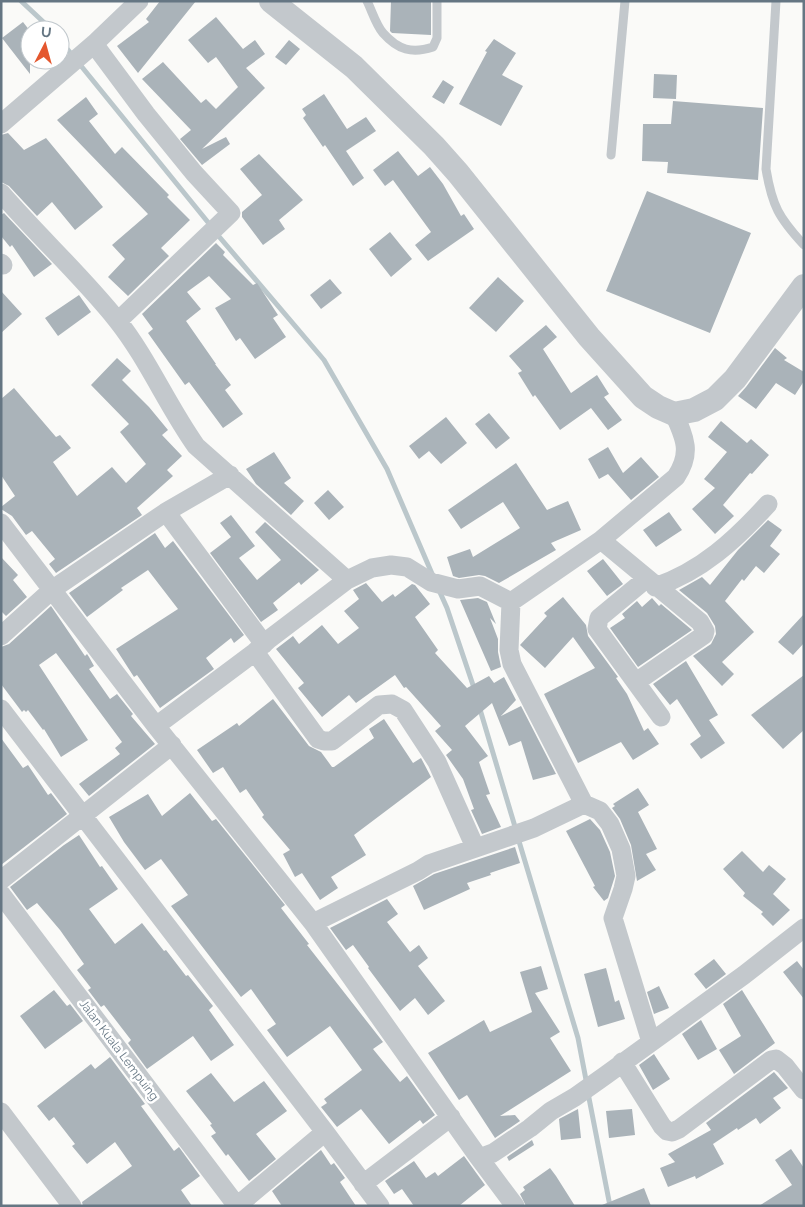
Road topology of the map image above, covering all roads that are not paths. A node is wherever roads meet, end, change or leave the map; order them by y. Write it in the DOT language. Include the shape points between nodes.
graph roads {
  1 [pos="139,1"];
  2 [pos="271,1"];
  3 [pos="367,1"];
  4 [pos="437,1"];
  5 [pos="624,1"];
  6 [pos="776,1"];
  7 [pos="91,47"];
  8 [pos="1,124"];
  9 [pos="611,155"];
  10 [pos="1,193"];
  11 [pos="804,245"];
  12 [pos="804,286"];
  13 [pos="118,321"];
  14 [pos="674,414"];
  15 [pos="230,475"];
  16 [pos="768,504"];
  17 [pos="166,512"];
  18 [pos="1,523"];
  19 [pos="601,540"];
  20 [pos="347,580"];
  21 [pos="650,583"];
  22 [pos="53,589"];
  23 [pos="511,602"];
  24 [pos="1,636"];
  25 [pos="260,648"];
  26 [pos="636,682"];
  27 [pos="1,709"];
  28 [pos="661,717"];
  29 [pos="156,726"];
  30 [pos="172,745"];
  31 [pos="584,804"];
  32 [pos="82,815"];
  33 [pos="475,847"];
  34 [pos="1,880"];
  35 [pos="1,894"];
  36 [pos="313,923"];
  37 [pos="804,928"];
  38 [pos="651,1042"];
  39 [pos="622,1062"];
  40 [pos="804,1090"];
  41 [pos="1,1112"];
  42 [pos="451,1117"];
  43 [pos="325,1132"];
  44 [pos="477,1155"];
  45 [pos="363,1184"];
  46 [pos="72,1206"];
  47 [pos="237,1206"];
  48 [pos="380,1206"];
  49 [pos="515,1206"];
  1 -- 7 [label="street"];
  2 -- 14 [label="street" via="354,67 434,146 589,337 643,396"];
  3 -- 4 [label="lane" via="382,33 412,52 433,48 437,38"];
  5 -- 9 [label="lane"];
  6 -- 11 [label="lane" via="766,169 778,214"];
  7 -- 8 [label="street"];
  7 -- 13 [label="street" via="194,173 232,213"];
  10 -- 13 [label="street"];
  12 -- 14 [label="street" via="735,379 715,399 694,410"];
  13 -- 15 [label="street" via="154,373 196,446"];
  14 -- 19 [label="street" via="684,437 684,466"];
  15 -- 17 [label="street"];
  15 -- 20 [label="street"];
  16 -- 21 [label="street" via="740,535 717,554 671,581"];
  17 -- 22 [label="street"];
  17 -- 25 [label="street"];
  18 -- 22 [label="street"];
  19 -- 21 [label="street"];
  19 -- 23 [label="street"];
  20 -- 23 [label="street" via="372,568 407,567 431,582 458,589 480,586"];
  20 -- 25 [label="street"];
  21 -- 26 [label="street" via="599,618 597,624 604,641"];
  21 -- 26 [label="street" via="700,622 705,631 704,635"];
  22 -- 24 [label="street"];
  22 -- 29 [label="street"];
  23 -- 31 [label="street" via="508,650 512,664"];
  25 -- 29 [label="street"];
  25 -- 33 [label="street" via="313,733 324,742 332,741 379,705 392,704 403,710 437,762"];
  26 -- 28 [label="street"];
  27 -- 32 [label="street"];
  29 -- 30 [label="street"];
  30 -- 32 [label="street"];
  30 -- 36 [label="street"];
  31 -- 33 [label="street" via="534,828"];
  31 -- 38 [label="street" via="600,811 622,850 626,876 613,918"];
  32 -- 34 [label="street"];
  32 -- 43 [label="street"];
  33 -- 36 [label="street" via="429,864"];
  35 -- 47 [label="street, Jalan Kuala Lempuing"];
  36 -- 42 [label="street"];
  37 -- 38 [label="street"];
  38 -- 39 [label="street"];
  39 -- 40 [label="street" via="662,1126 672,1132 771,1060 776,1059 785,1066"];
  39 -- 44 [label="street" via="493,1153"];
  41 -- 46 [label="street"];
  42 -- 44 [label="street"];
  42 -- 45 [label="street"];
  43 -- 45 [label="street"];
  43 -- 47 [label="street"];
  44 -- 49 [label="street"];
  45 -- 48 [label="street"];
}
